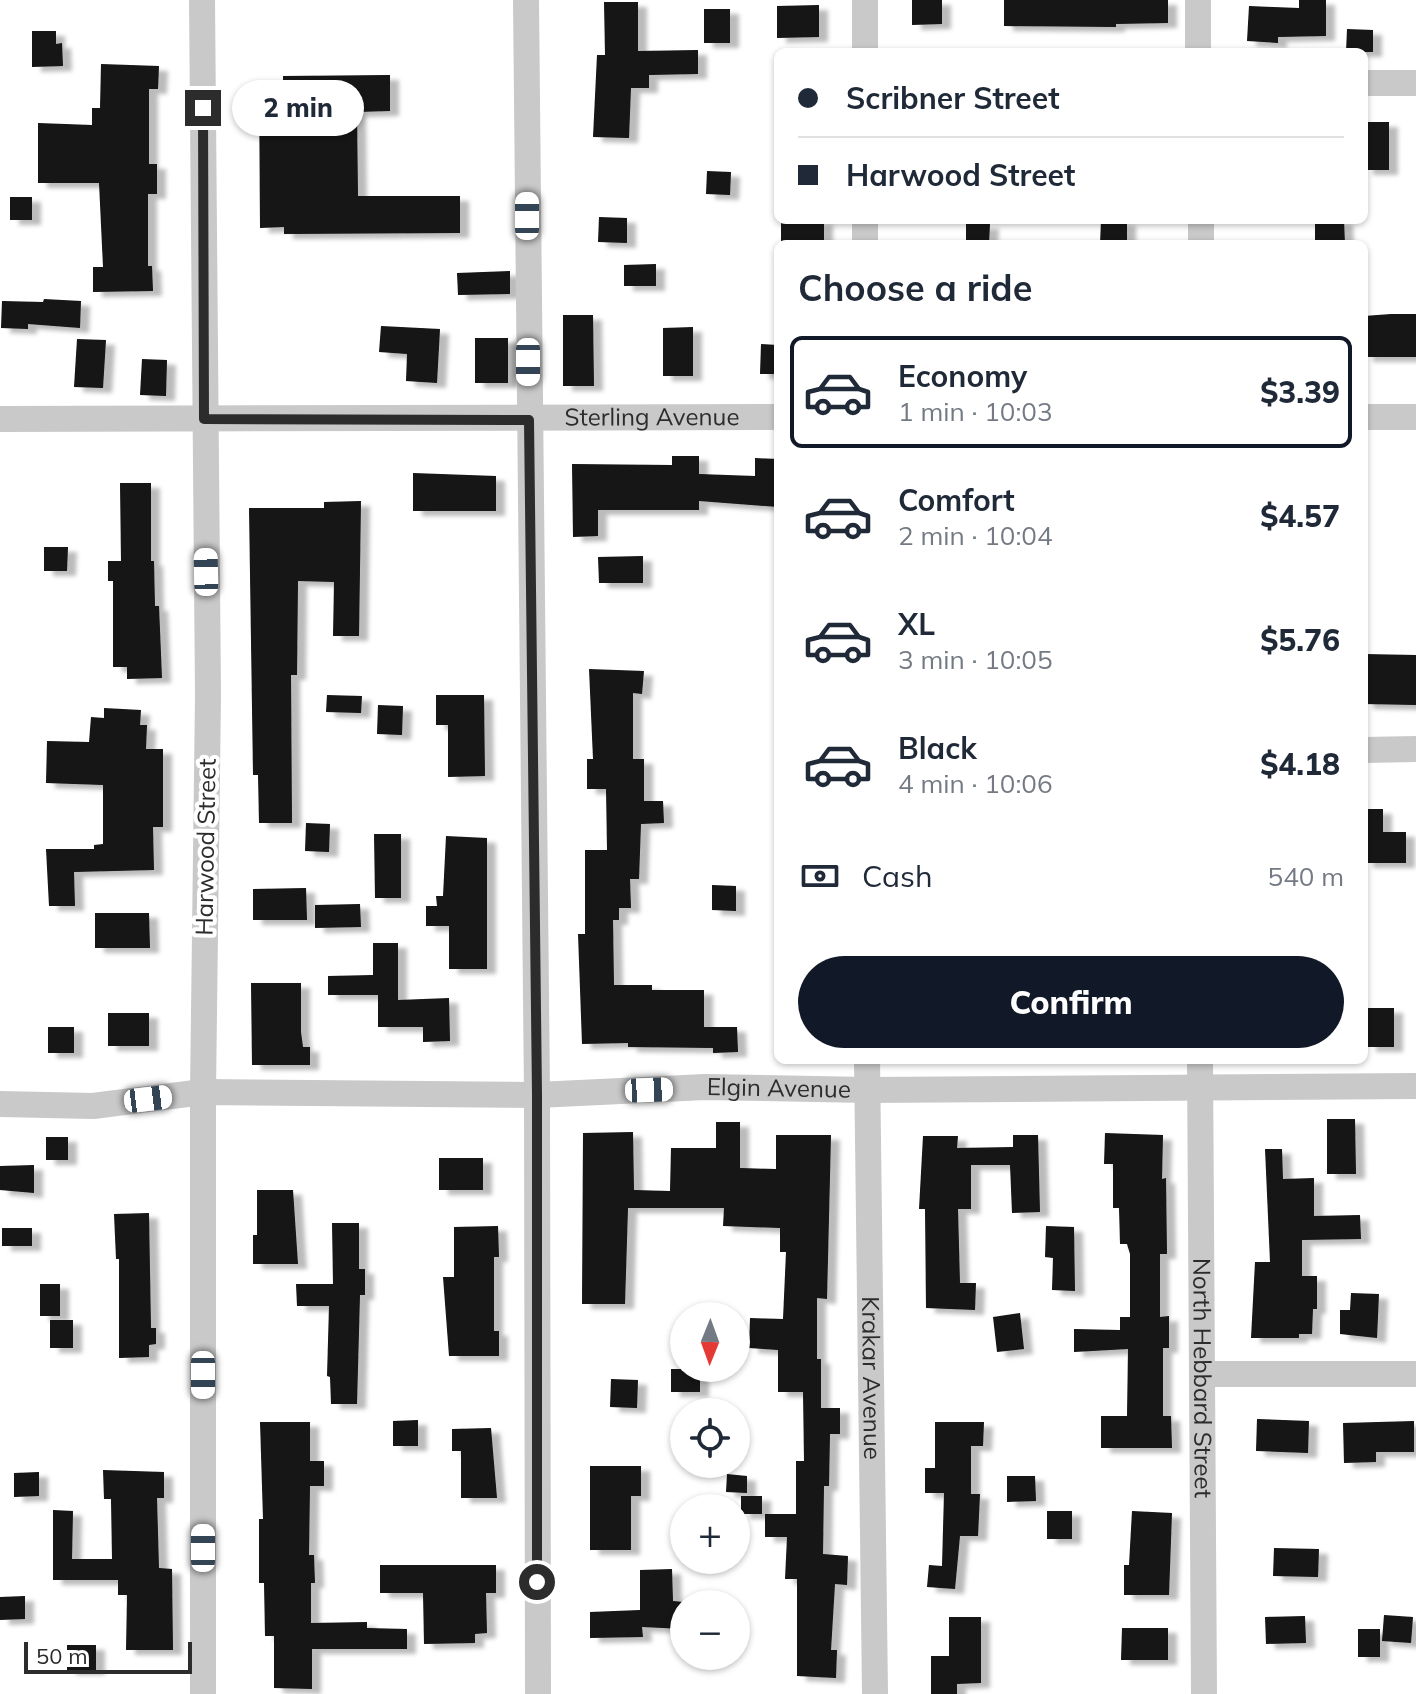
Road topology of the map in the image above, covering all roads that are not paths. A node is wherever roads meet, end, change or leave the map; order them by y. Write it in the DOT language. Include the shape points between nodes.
graph roads {
  1 [pos="202,0"];
  2 [pos="526,0"];
  3 [pos="865,0"];
  4 [pos="1198,0"];
  5 [pos="865,48"];
  6 [pos="1198,48"];
  7 [pos="1368,83"];
  8 [pos="1416,83"];
  9 [pos="774,417"];
  10 [pos="1368,417"];
  11 [pos="1416,417"];
  12 [pos="0,419"];
  13 [pos="204,419"];
  14 [pos="529,420"];
  15 [pos="1416,749"];
  16 [pos="1368,750"];
  17 [pos="867,1064"];
  18 [pos="1200,1064"];
  19 [pos="1416,1086"];
  20 [pos="1200,1087"];
  21 [pos="868,1090"];
  22 [pos="203,1092"];
  23 [pos="537,1095"];
  24 [pos="0,1104"];
  25 [pos="1202,1374"];
  26 [pos="1416,1374"];
  27 [pos="203,1694"];
  28 [pos="538,1694"];
  29 [pos="875,1694"];
  30 [pos="1204,1694"];
  1 -- 13 [label="street, Harwood Street"];
  2 -- 14 [label="street"];
  3 -- 5 [label="street"];
  4 -- 6 [label="street"];
  7 -- 8 [label="street"];
  9 -- 14 [label="street, Sterling Avenue"];
  10 -- 11 [label="street"];
  12 -- 13 [label="street, Sterling Avenue"];
  13 -- 14 [label="street, Sterling Avenue"];
  13 -- 22 [label="street, Harwood Street" via="208,695"];
  14 -- 23 [label="street"];
  15 -- 16 [label="street"];
  17 -- 21 [label="street, Krakar Avenue"];
  18 -- 20 [label="street, North Hebbard Street"];
  19 -- 20 [label="street, Elgin Avenue"];
  20 -- 21 [label="street, Elgin Avenue"];
  20 -- 25 [label="street, North Hebbard Street"];
  21 -- 23 [label="street, Elgin Avenue" via="705,1087"];
  21 -- 29 [label="street, Krakar Avenue"];
  22 -- 23 [label="street, Elgin Avenue"];
  22 -- 24 [label="street, Elgin Avenue" via="93,1106"];
  22 -- 27 [label="street, Harwood Street"];
  23 -- 28 [label="street"];
  25 -- 26 [label="street"];
  25 -- 30 [label="street, North Hebbard Street"];
}
